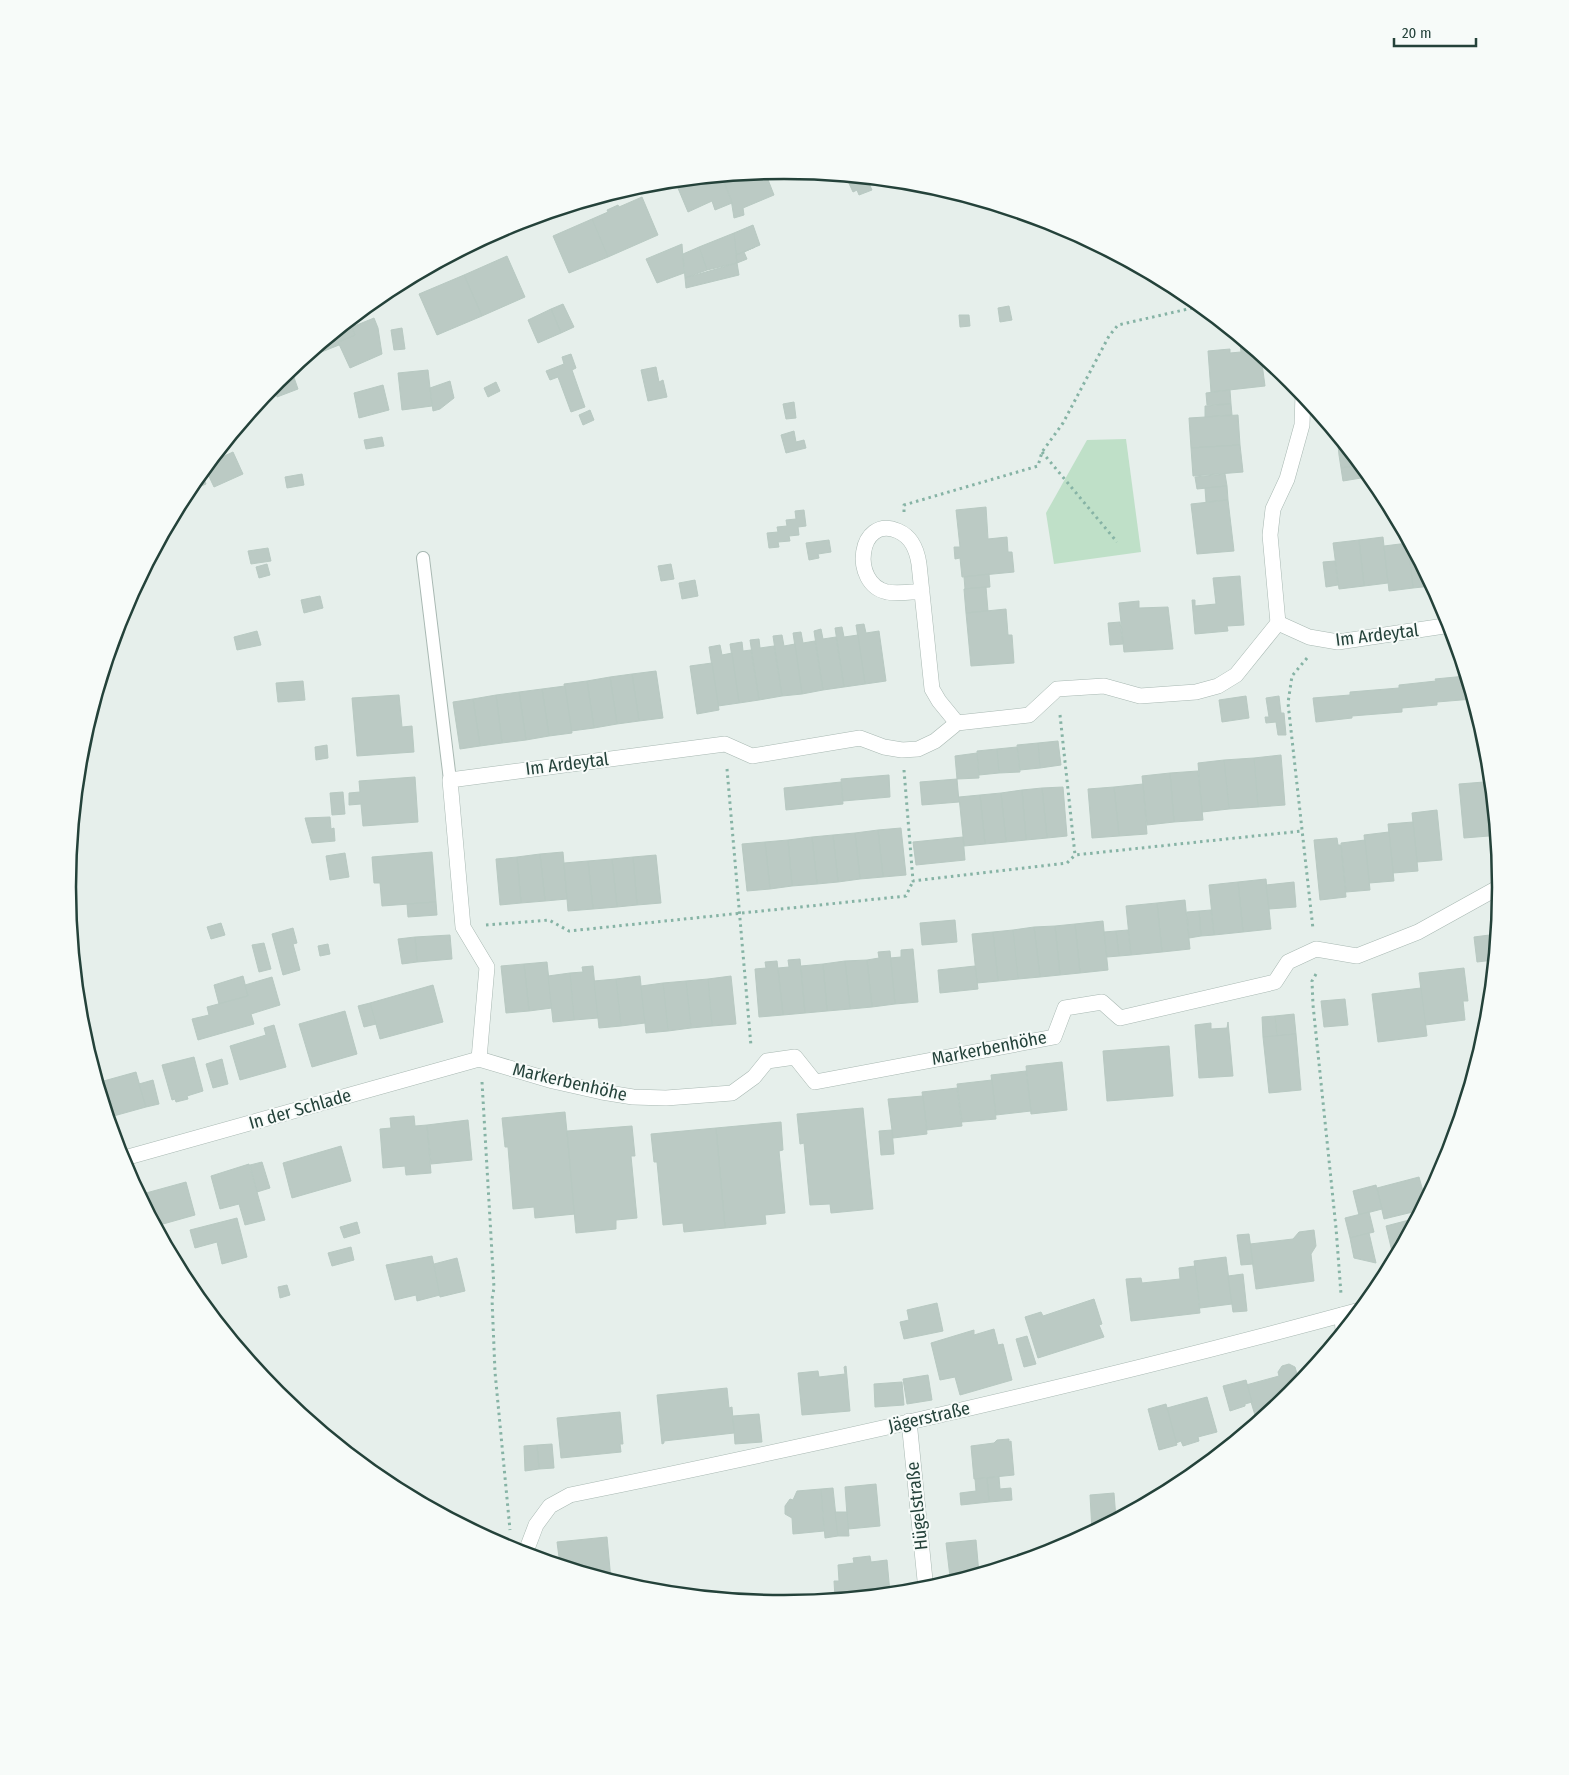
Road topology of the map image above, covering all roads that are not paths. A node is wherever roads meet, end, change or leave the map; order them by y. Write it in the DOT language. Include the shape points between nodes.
graph roads {
  1 [pos="1303,406"];
  2 [pos="423,558"];
  3 [pos="922,591"];
  4 [pos="1278,623"];
  5 [pos="1443,626"];
  6 [pos="957,723"];
  7 [pos="450,780"];
  8 [pos="1493,891"];
  9 [pos="479,1059"];
  10 [pos="129,1157"];
  11 [pos="1350,1313"];
  12 [pos="1342,1316"];
  13 [pos="1342,1323"];
  14 [pos="909,1421"];
  15 [pos="528,1547"];
  16 [pos="925,1582"];
  1 -- 4 [label="street" via="1302,425 1287,479 1270,523"];
  2 -- 7 [label="lane"];
  3 -- 3 [label="street" via="917,550 906,534 891,528 878,529 870,536 863,555 867,577 885,592"];
  3 -- 6 [label="street" via="932,688"];
  4 -- 5 [label="street, Im Ardeytal" via="1309,637 1338,642"];
  4 -- 6 [label="street" via="1236,675 1218,686 1196,692 1140,696 1104,686 1057,689 1029,715"];
  6 -- 7 [label="street, Im Ardeytal" via="927,745 902,750 860,738 752,756 725,744"];
  7 -- 9 [label="street" via="463,927 487,967"];
  8 -- 9 [label="street, Markerbenhöhe" via="1418,932 1357,956 1316,949 1288,962 1275,982 1120,1018 1102,1002 1065,1008 1054,1037 815,1082 795,1057 767,1062 732,1094 632,1097 553,1081"];
  9 -- 10 [label="street, In der Schlade"];
  11 -- 12 [label="street, Jägerstraße"];
  12 -- 13 [label="street"];
  12 -- 14 [label="street, Jägerstraße" via="1056,1388"];
  14 -- 15 [label="street, Jägerstraße" via="766,1455 570,1495 550,1506 536,1525"];
  14 -- 16 [label="street, Hügelstraße"];
}
